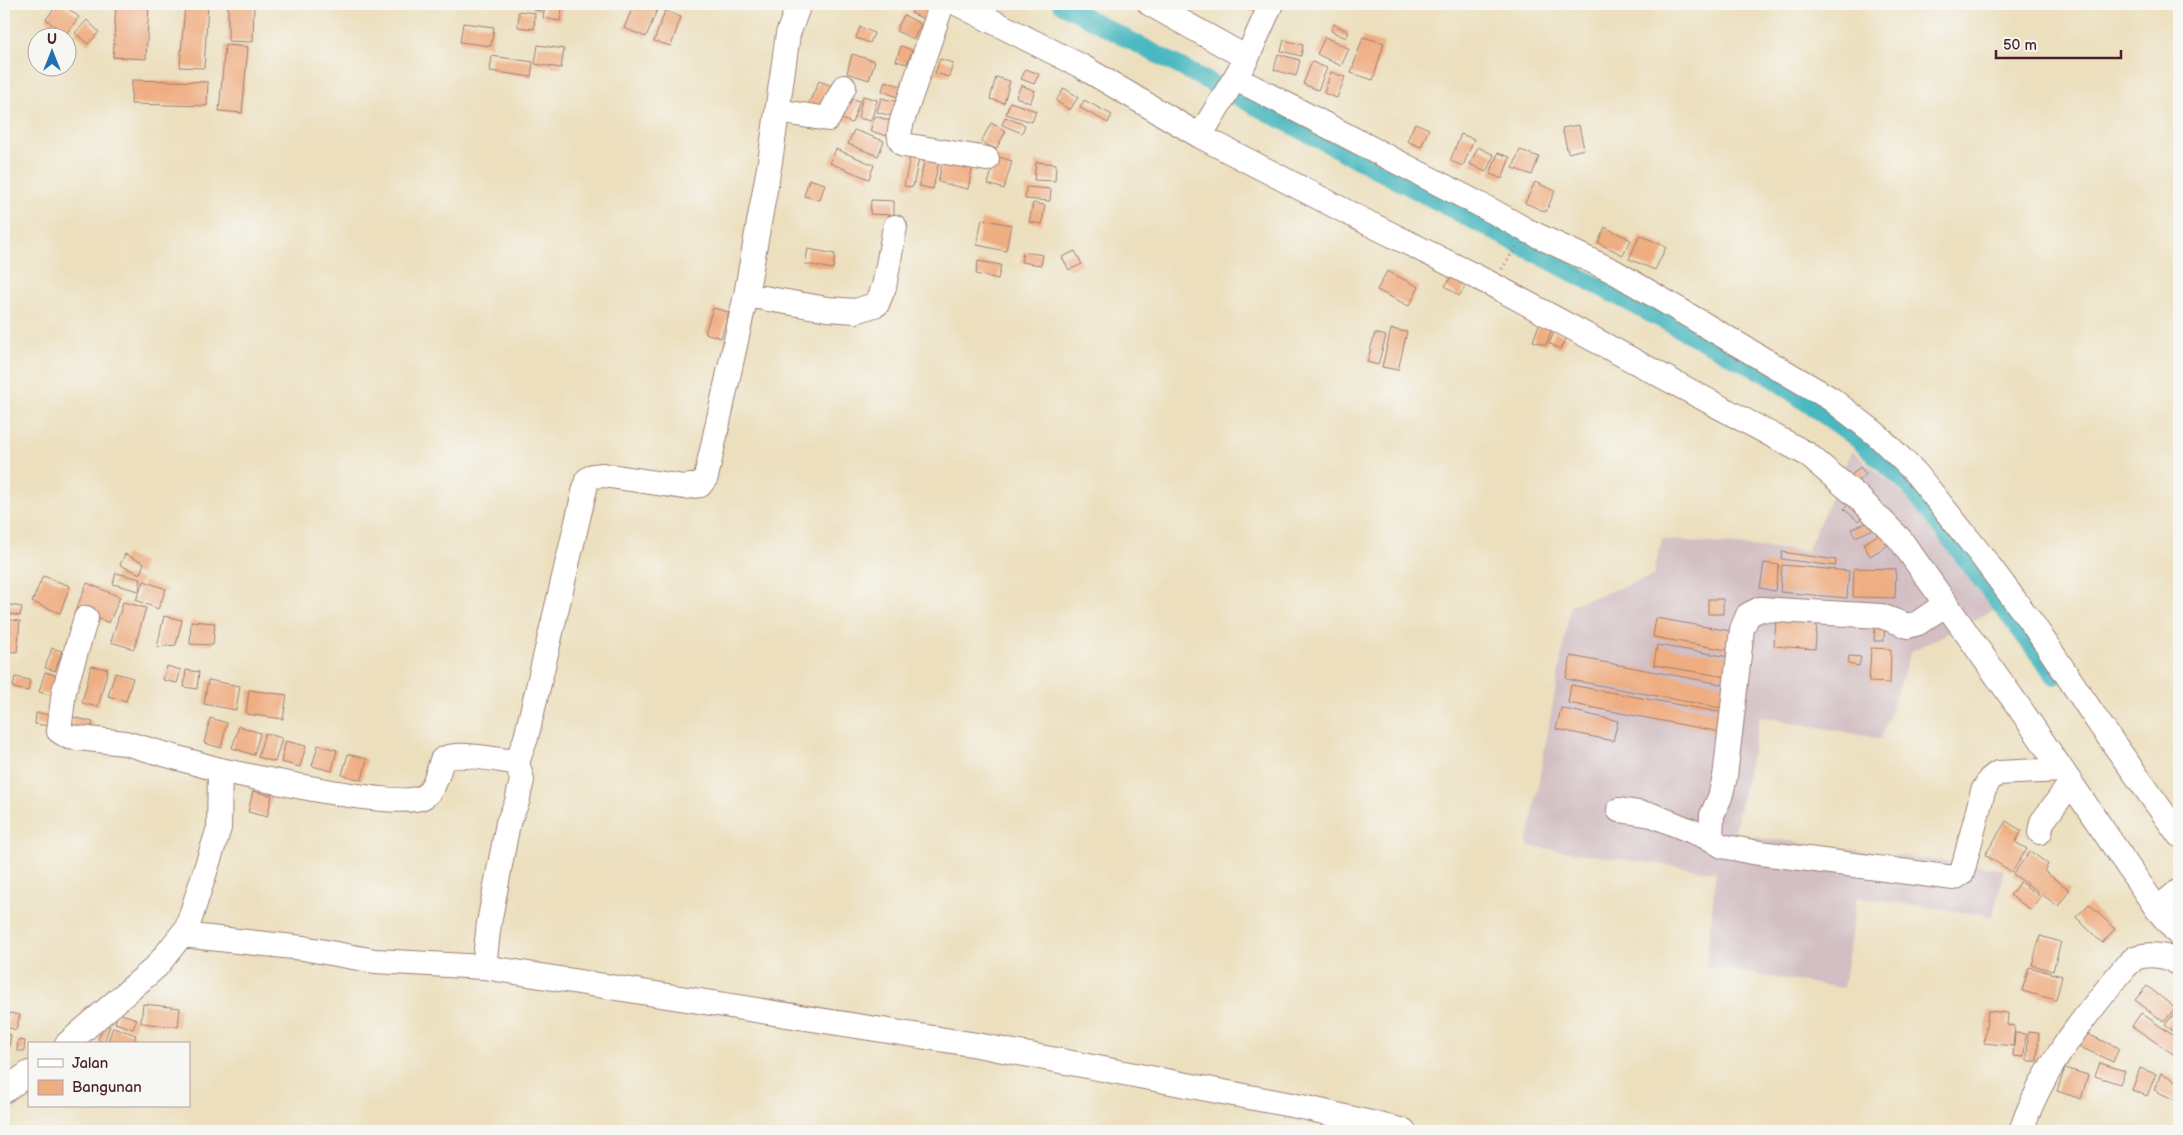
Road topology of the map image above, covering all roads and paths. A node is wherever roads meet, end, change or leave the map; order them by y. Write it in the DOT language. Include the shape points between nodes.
graph roads {
  1 [pos="799,4"];
  2 [pos="942,4"];
  3 [pos="958,4"];
  4 [pos="1150,4"];
  5 [pos="1270,4"];
  6 [pos="1190,15"];
  7 [pos="1247,58"];
  8 [pos="1232,82"];
  9 [pos="844,87"];
  10 [pos="777,111"];
  11 [pos="1204,128"];
  12 [pos="988,159"];
  13 [pos="895,227"];
  14 [pos="1518,243"];
  15 [pos="1506,263"];
  16 [pos="746,295"];
  17 [pos="1946,604"];
  18 [pos="86,618"];
  19 [pos="517,762"];
  20 [pos="220,770"];
  21 [pos="2066,777"];
  22 [pos="1619,810"];
  23 [pos="2040,832"];
  24 [pos="2179,835"];
  25 [pos="1711,839"];
  26 [pos="2168,899"];
  27 [pos="2177,928"];
  28 [pos="182,935"];
  29 [pos="2179,964"];
  30 [pos="484,967"];
  31 [pos="68,1042"];
  32 [pos="28,1075"];
  33 [pos="4,1091"];
  34 [pos="1404,1131"];
  35 [pos="2021,1131"];
  1 -- 10 [label="street" via="788,34"];
  2 -- 12 [label="street" via="902,121 901,142"];
  3 -- 11 [label="street"];
  4 -- 6 [label="street"];
  5 -- 7 [label="street"];
  6 -- 7 [label="street"];
  7 -- 8 [label="street"];
  8 -- 11 [label="street"];
  8 -- 24 [label="street" via="1613,271 1831,399 1876,434 1915,472 1981,555"];
  9 -- 10 [label="street" via="828,119"];
  10 -- 16 [label="street"];
  11 -- 17 [label="street" via="1370,224 1491,284 1807,454 1858,497 1900,539"];
  13 -- 16 [label="street" via="884,287 877,304 856,311"];
  14 -- 15 [label="path"];
  16 -- 19 [label="street" via="706,477 700,485 684,487 603,475 587,480 526,738"];
  17 -- 21 [label="street"];
  17 -- 25 [label="street" via="1908,626 1881,616 1760,609 1748,615 1742,629 1725,777 1712,815"];
  18 -- 20 [label="street" via="64,691 59,731 69,737 125,743"];
  19 -- 20 [label="street" via="446,757 429,792 415,799 350,795"];
  19 -- 30 [label="street" via="522,780 500,859"];
  20 -- 28 [label="street" via="219,828"];
  21 -- 23 [label="street"];
  21 -- 25 [label="street" via="1998,773 1990,779 1983,791 1962,873 1954,878 1753,852 1722,846"];
  21 -- 26 [label="street"];
  22 -- 25 [label="street" via="1652,815"];
  26 -- 27 [label="street"];
  28 -- 30 [label="street" via="303,948 375,961"];
  28 -- 31 [label="street" via="156,967"];
  29 -- 35 [label="street" via="2175,960 2151,955 2135,958 2126,966 2042,1080"];
  30 -- 34 [label="street" via="977,1044 1307,1108"];
  32 -- 33 [label="street"];
}
